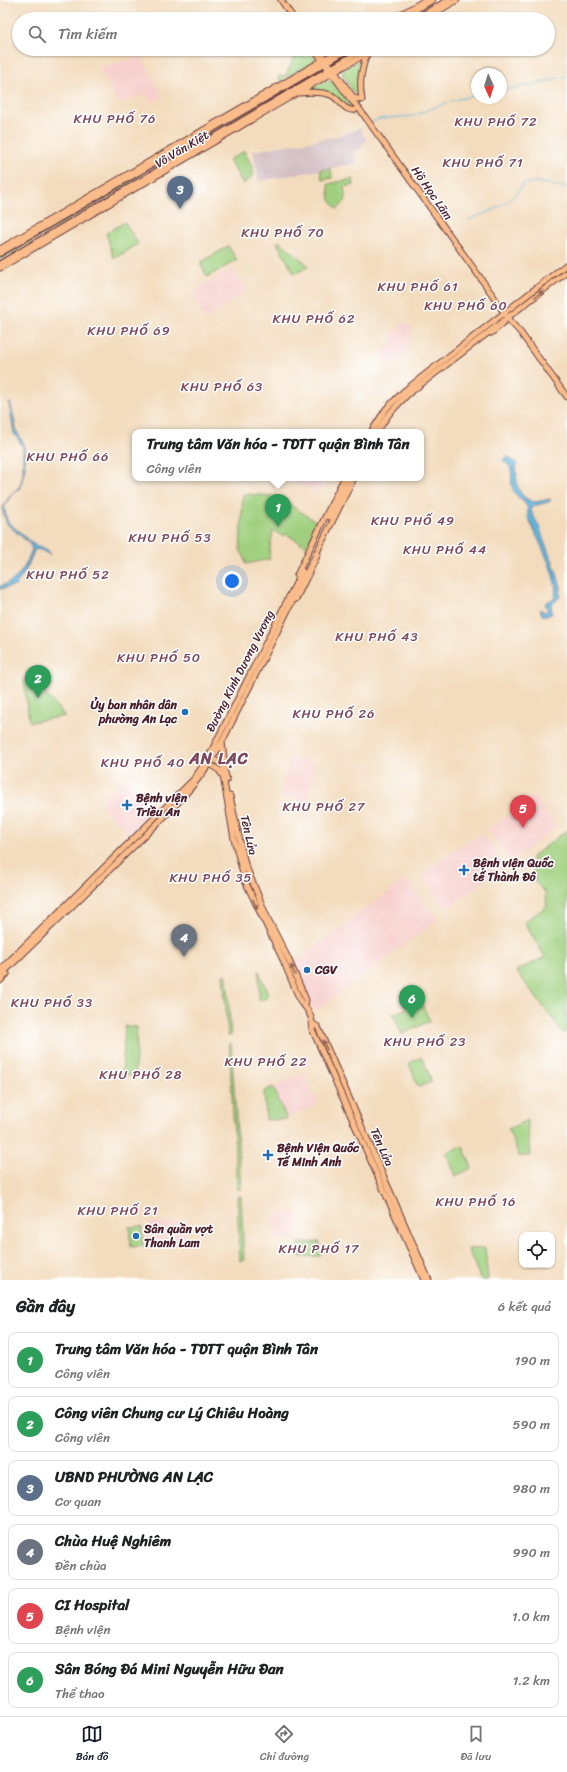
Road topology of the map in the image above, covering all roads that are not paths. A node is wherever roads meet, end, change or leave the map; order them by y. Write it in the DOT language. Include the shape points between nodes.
graph roads {
  1 [pos="281,0"];
  2 [pos="425,0"];
  3 [pos="432,0"];
  4 [pos="448,0"];
  5 [pos="457,0"];
  6 [pos="289,12"];
  7 [pos="405,12"];
  8 [pos="411,12"];
  9 [pos="428,12"];
  10 [pos="436,12"];
  11 [pos="315,56"];
  12 [pos="320,56"];
  13 [pos="322,56"];
  14 [pos="331,56"];
  15 [pos="335,56"];
  16 [pos="358,56"];
  17 [pos="358,56"];
  18 [pos="365,56"];
  19 [pos="325,61"];
  20 [pos="313,66"];
  21 [pos="342,67"];
  22 [pos="332,71"];
  23 [pos="317,82"];
  24 [pos="338,82"];
  25 [pos="344,84"];
  26 [pos="296,91"];
  27 [pos="354,100"];
  28 [pos="358,107"];
  29 [pos="144,169"];
  30 [pos="148,176"];
  31 [pos="15,242"];
  32 [pos="2,250"];
  33 [pos="0,264"];
  34 [pos="567,264"];
  35 [pos="0,268"];
  36 [pos="567,272"];
  37 [pos="506,312"];
  38 [pos="507,319"];
  39 [pos="417,384"];
  40 [pos="567,397"];
  41 [pos="370,429"];
  42 [pos="373,429"];
  43 [pos="380,429"];
  44 [pos="343,481"];
  45 [pos="348,481"];
  46 [pos="353,481"];
  47 [pos="326,526"];
  48 [pos="229,717"];
  49 [pos="226,724"];
  50 [pos="222,742"];
  51 [pos="207,761"];
  52 [pos="225,768"];
  53 [pos="158,819"];
  54 [pos="83,892"];
  55 [pos="52,922"];
  56 [pos="20,948"];
  57 [pos="0,965"];
  58 [pos="0,970"];
  59 [pos="9,970"];
  60 [pos="0,976"];
  61 [pos="0,981"];
  62 [pos="305,1006"];
  63 [pos="313,1024"];
  64 [pos="424,1280"];
  65 [pos="429,1280"];
  1 -- 6 [label="main road"];
  2 -- 7 [label="main road"];
  3 -- 8 [label="highway"];
  4 -- 9 [label="highway"];
  5 -- 10 [label="main road"];
  11 -- 20 [label="main road"];
  12 -- 19 [label="main road, Hồ Học Lãm"];
  13 -- 19 [label="main road, Hồ Học Lãm"];
  14 -- 19 [label="main road, Võ Văn Kiệt"];
  15 -- 19 [label="highway, Võ Văn Kiệt"];
  16 -- 21 [label="main road, Võ Văn Kiệt"];
  17 -- 22 [label="highway, Võ Văn Kiệt"];
  18 -- 27 [label="main road" via="359,83 362,100"];
  19 -- 20 [label="main road, Võ Văn Kiệt"];
  19 -- 22 [label="main road, Hồ Học Lãm"];
  19 -- 29 [label="highway, Võ Văn Kiệt"];
  20 -- 31 [label="main road, Võ Văn Kiệt"];
  21 -- 22 [label="main road, Võ Văn Kiệt"];
  21 -- 25 [label="main road" via="340,74"];
  22 -- 23 [label="main road, Võ Văn Kiệt"];
  22 -- 24 [label="main road, Hồ Học Lãm"];
  22 -- 25 [label="main road, Hồ Học Lãm"];
  22 -- 26 [label="highway, Võ Văn Kiệt"];
  23 -- 24 [label="main road" via="330,79"];
  23 -- 26 [label="main road, Võ Văn Kiệt"];
  24 -- 27 [label="main road, Hồ Học Lãm" via="351,100"];
  25 -- 27 [label="main road, Hồ Học Lãm"];
  26 -- 28 [label="main road" via="322,92 335,98 348,110 355,110"];
  26 -- 30 [label="highway, Võ Văn Kiệt"];
  26 -- 35 [label="main road, Võ Văn Kiệt"];
  27 -- 28 [label="main road, Hồ Học Lãm"];
  28 -- 37 [label="main road, Hồ Học Lãm"];
  29 -- 30 [label="highway"];
  29 -- 31 [label="highway, Võ Văn Kiệt"];
  30 -- 33 [label="highway, Võ Văn Kiệt"];
  31 -- 32 [label="highway, Võ Văn Kiệt"];
  34 -- 37 [label="main road"];
  38 -- 36 [label="main road, one-way"];
  37 -- 38 [label="main road, Hồ Học Lãm"];
  37 -- 39 [label="main road" via="493,319"];
  38 -- 39 [label="main road" via="498,323 473,346"];
  38 -- 40 [label="main road, Hồ Học Lãm" via="520,330"];
  39 -- 41 [label="main road" via="398,393 383,408"];
  39 -- 42 [label="main road" via="386,409"];
  39 -- 43 [label="main road" via="395,407"];
  44 -- 47 [label="main road, Đường Kinh Dương Vương"];
  45 -- 47 [label="main road, Đường Kinh Dương Vương"];
  46 -- 47 [label="main road, Đường Kinh Dương Vương"];
  47 -- 48 [label="main road, Đường Kinh Dương Vương"];
  47 -- 48 [label="main road, Đường Kinh Dương Vương" via="249,694 240,710"];
  48 -- 49 [label="main road, Đường Kinh Dương Vương"];
  49 -- 50 [label="main road, Đường Kinh Dương Vương"];
  49 -- 51 [label="main road, Đường Kinh Dương Vương"];
  50 -- 51 [label="main road, Đường Kinh Dương Vương"];
  50 -- 52 [label="main road, Tên Lửa"];
  51 -- 52 [label="main road" via="220,762"];
  51 -- 53 [label="main road, Đường Kinh Dương Vương"];
  51 -- 53 [label="main road, Đường Kinh Dương Vương" via="190,791"];
  51 -- 62 [label="main road, Tên Lửa, one-way" via="223,776 234,839 245,881 301,1003"];
  62 -- 52 [label="main road, Tên Lửa, one-way" via="306,1000 245,864"];
  53 -- 54 [label="main road, Đường Kinh Dương Vương" via="100,870"];
  53 -- 54 [label="main road, Đường Kinh Dương Vương" via="149,833"];
  54 -- 55 [label="main road, Đường Kinh Dương Vương"];
  55 -- 56 [label="main road, Đường Kinh Dương Vương"];
  55 -- 59 [label="main road, Đường Kinh Dương Vương"];
  56 -- 57 [label="main road, Đường Kinh Dương Vương"];
  56 -- 58 [label="main road, Đường Kinh Dương Vương"];
  59 -- 60 [label="main road, Đường Kinh Dương Vương"];
  59 -- 61 [label="main road, Đường Kinh Dương Vương"];
  62 -- 63 [label="main road, Tên Lửa"];
  63 -- 64 [label="main road, Tên Lửa" via="315,1036"];
  65 -- 63 [label="main road, Tên Lửa, one-way" via="318,1027"];
}
